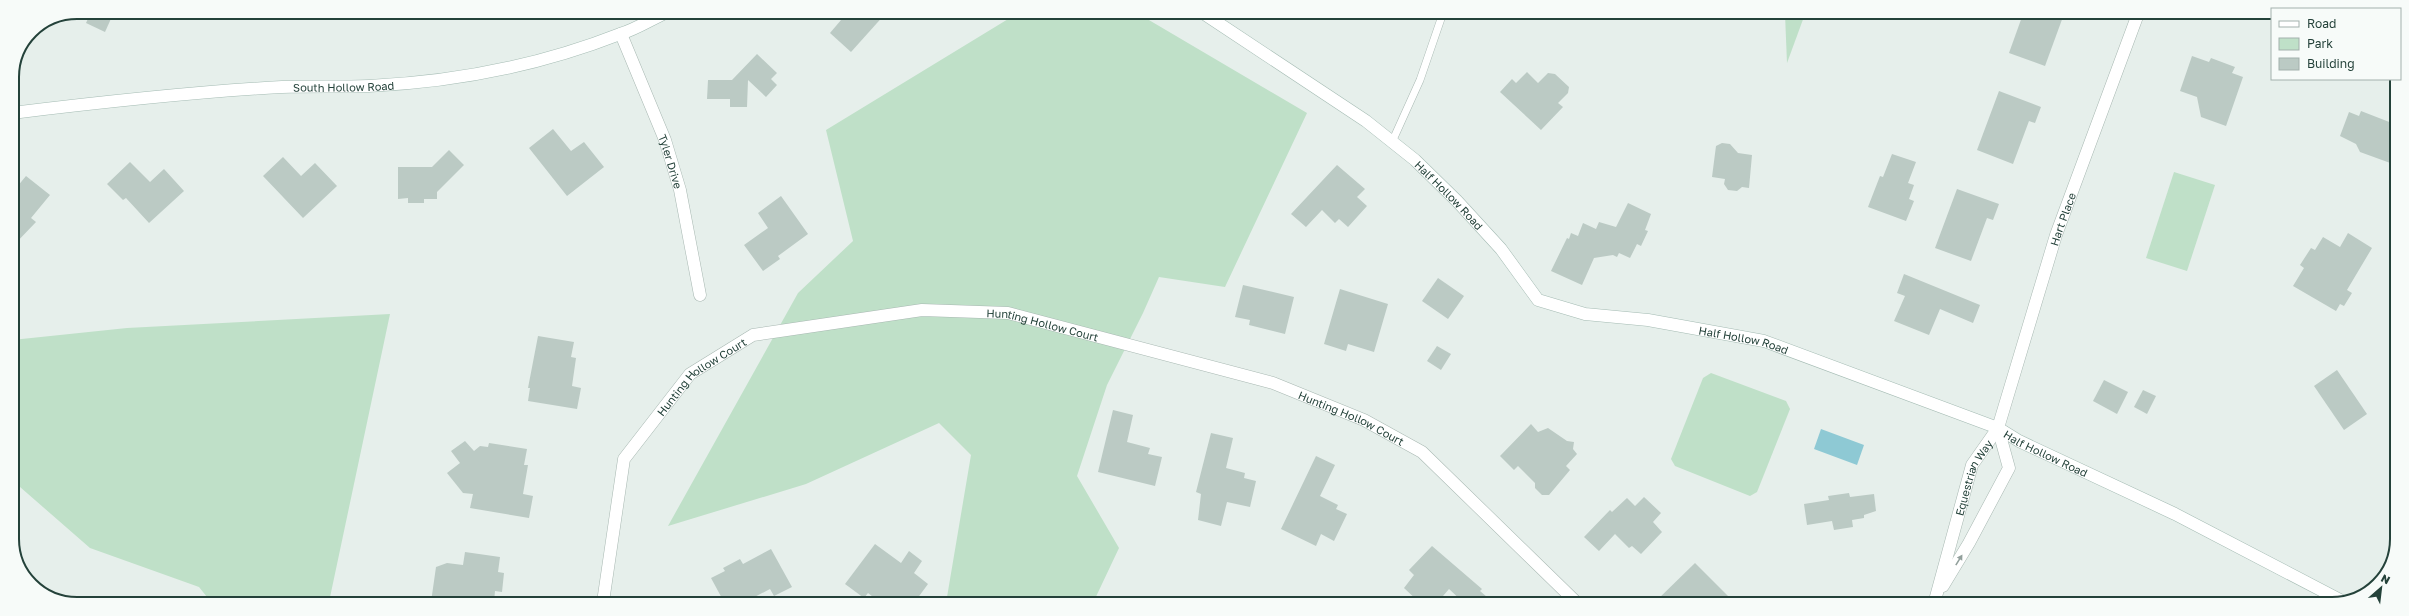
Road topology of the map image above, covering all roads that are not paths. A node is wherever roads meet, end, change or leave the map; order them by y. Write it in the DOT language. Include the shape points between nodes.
graph roads {
  1 [pos="652,19"];
  2 [pos="1212,19"];
  3 [pos="1441,19"];
  4 [pos="2136,19"];
  5 [pos="621,34"];
  6 [pos="19,112"];
  7 [pos="1392,142"];
  8 [pos="700,295"];
  9 [pos="1998,428"];
  10 [pos="603,597"];
  11 [pos="1571,597"];
  12 [pos="1936,597"];
  13 [pos="1937,597"];
  14 [pos="2334,597"];
  1 -- 5 [label="street, South Hollow Road"];
  2 -- 7 [label="street, Half Hollow Road" via="1366,121"];
  3 -- 7 [label="lane" via="1420,80"];
  4 -- 9 [label="street, Hart Place" via="2056,235"];
  5 -- 6 [label="street, South Hollow Road" via="553,57 455,78 370,86 284,87 202,93 115,100"];
  5 -- 8 [label="street, Tyler Drive" via="665,140 680,190"];
  7 -- 9 [label="street, Half Hollow Road" via="1415,160 1457,201 1501,249 1538,300 1585,314 1648,320 1764,341"];
  9 -- 12 [label="street, Equestrian Way" via="1972,465 1949,542"];
  13 -- 9 [label="street, Equestrian Way, one-way" via="2009,468"];
  9 -- 14 [label="street, Half Hollow Road" via="2019,441 2176,514"];
  10 -- 11 [label="street, Hunting Hollow Court" via="624,459 690,374 753,335 922,310 1008,313 1273,383 1364,420 1422,452"];
}
